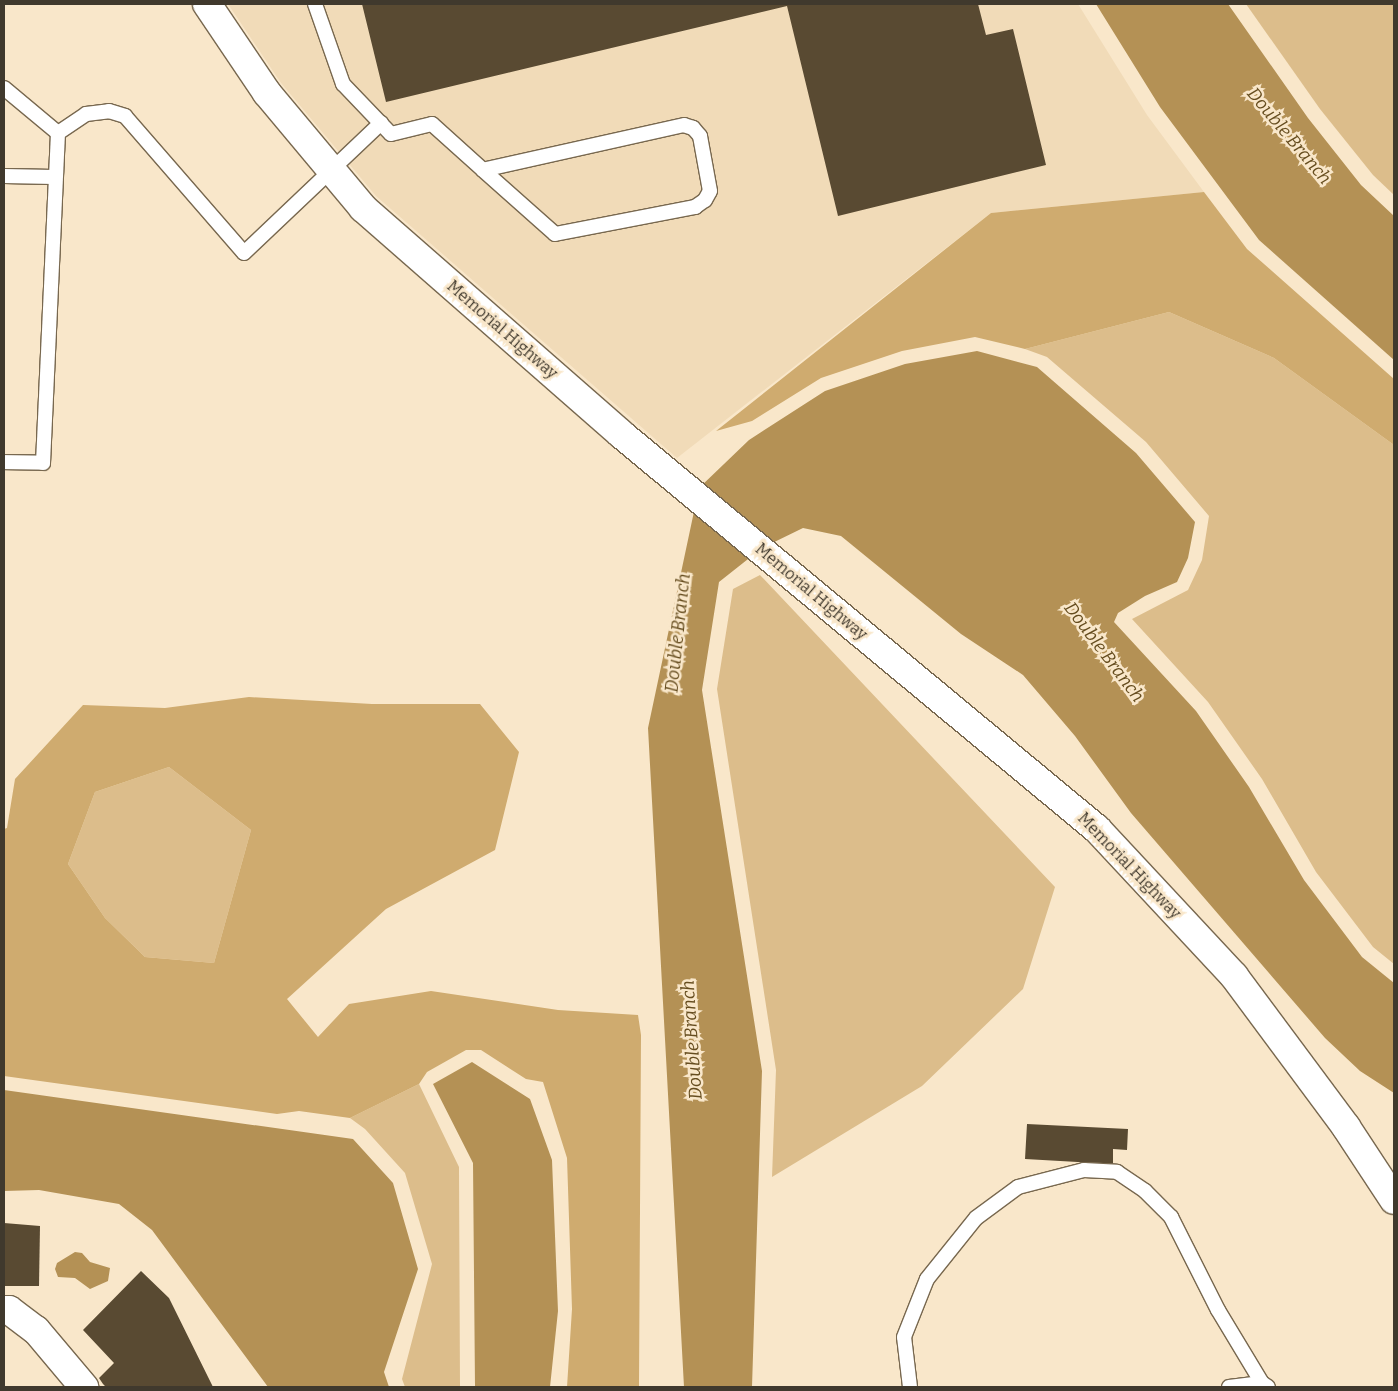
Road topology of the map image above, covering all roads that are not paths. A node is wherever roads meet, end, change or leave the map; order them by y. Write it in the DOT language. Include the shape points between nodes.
graph roads {
  1 [pos="207,4"];
  2 [pos="315,4"];
  3 [pos="4,88"];
  4 [pos="381,123"];
  5 [pos="58,132"];
  6 [pos="331,170"];
  7 [pos="483,170"];
  8 [pos="4,176"];
  9 [pos="54,177"];
  10 [pos="4,462"];
  11 [pos="1394,1200"];
  12 [pos="4,1310"];
  13 [pos="1265,1385"];
  14 [pos="84,1387"];
  15 [pos="910,1387"];
  16 [pos="1229,1387"];
  1 -- 6 [label="street, Memorial Highway" via="266,94"];
  2 -- 4 [label="lane" via="343,84"];
  3 -- 5 [label="lane"];
  4 -- 6 [label="lane"];
  4 -- 7 [label="lane" via="391,134 432,124"];
  5 -- 6 [label="lane" via="86,114 109,111 124,116 244,253"];
  5 -- 9 [label="lane"];
  6 -- 11 [label="street, Memorial Highway" via="363,208 621,434 1097,829 1234,976 1346,1127"];
  7 -- 7 [label="lane" via="555,234 695,206 705,200 710,191 700,136 693,128 684,125"];
  8 -- 9 [label="lane"];
  9 -- 10 [label="lane" via="43,463"];
  12 -- 14 [label="street" via="9,1310 36,1330"];
  13 -- 15 [label="lane" via="1218,1310 1171,1217 1146,1191 1117,1172 1084,1170 1018,1187 976,1218 927,1278 904,1336"];
  13 -- 16 [label="lane"];
}
